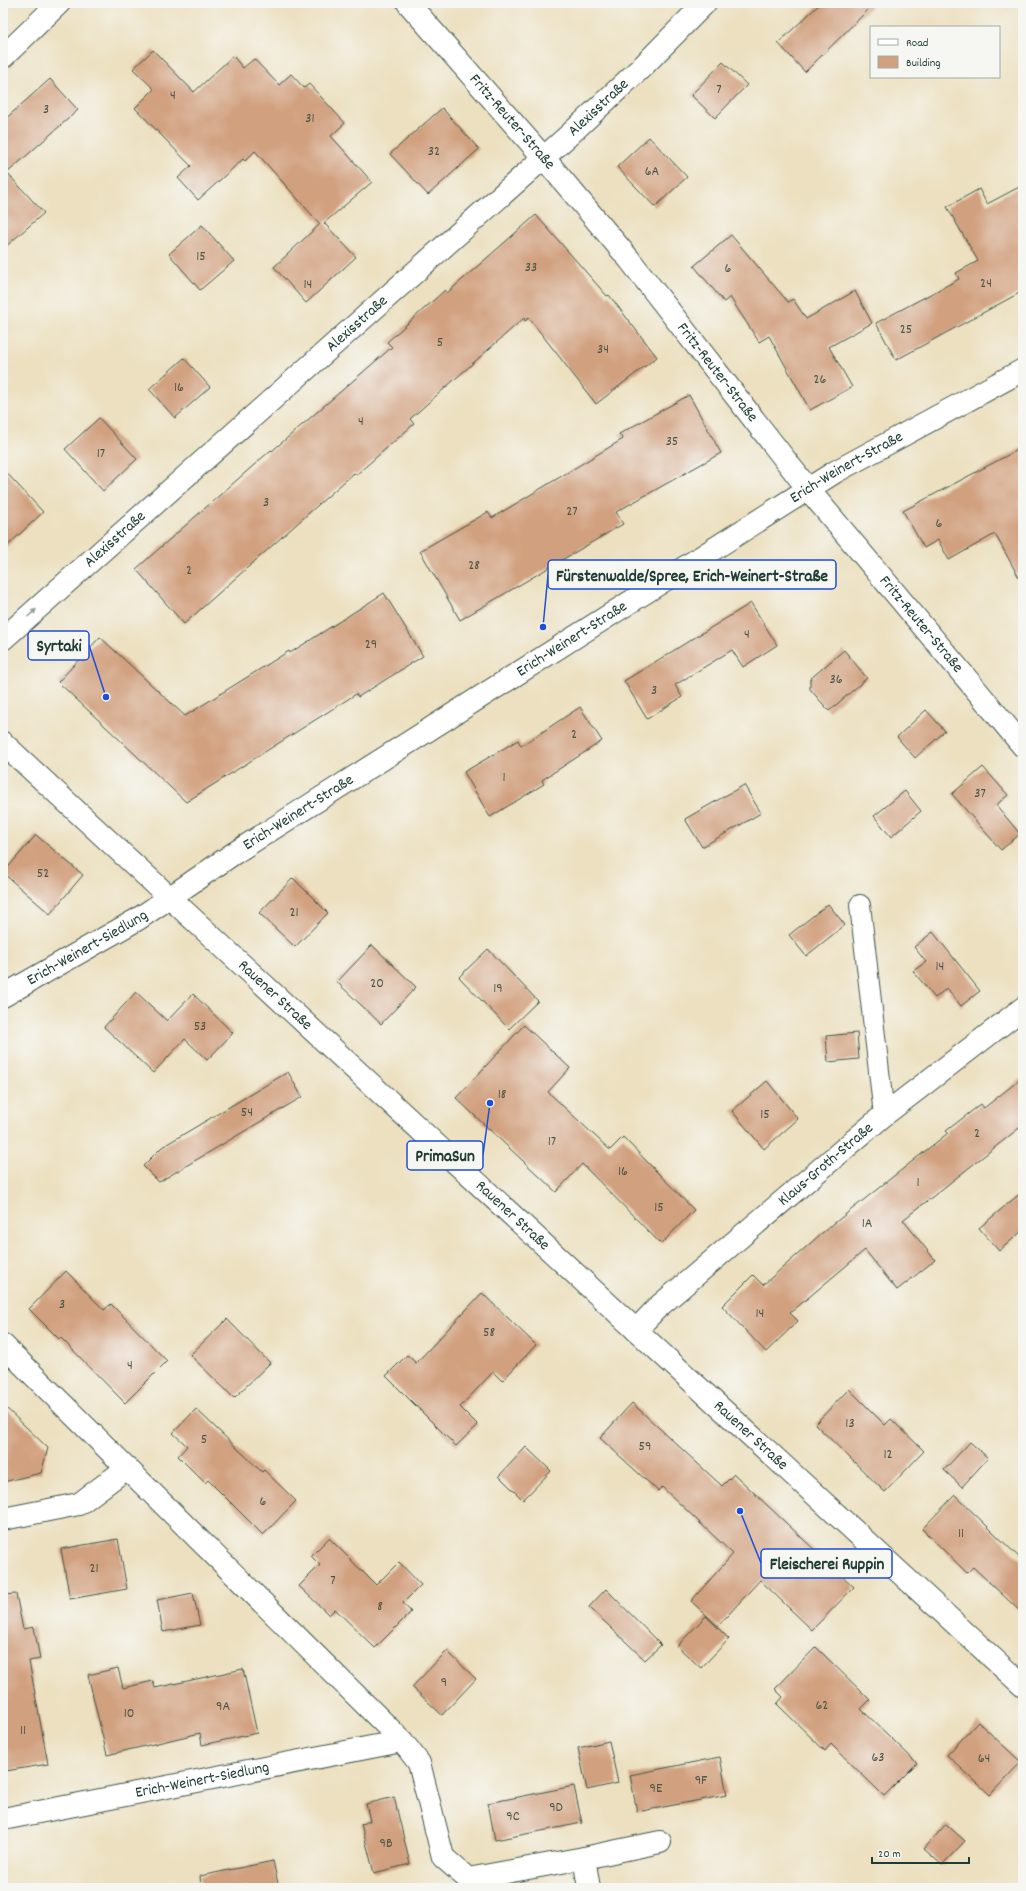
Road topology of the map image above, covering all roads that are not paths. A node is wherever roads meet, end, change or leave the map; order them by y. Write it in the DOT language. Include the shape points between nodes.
graph roads {
  1 [pos="59,3"];
  2 [pos="408,3"];
  3 [pos="705,3"];
  4 [pos="3,57"];
  5 [pos="543,157"];
  6 [pos="1023,370"];
  7 [pos="808,489"];
  8 [pos="3,639"];
  9 [pos="3,742"];
  10 [pos="1023,746"];
  11 [pos="169,898"];
  12 [pos="860,905"];
  13 [pos="3,996"];
  14 [pos="1023,1008"];
  15 [pos="884,1115"];
  16 [pos="636,1330"];
  17 [pos="3,1345"];
  18 [pos="127,1468"];
  19 [pos="3,1518"];
  20 [pos="1023,1686"];
  21 [pos="402,1741"];
  22 [pos="3,1819"];
  23 [pos="660,1842"];
  24 [pos="584,1858"];
  25 [pos="589,1888"];
  1 -- 4 [label="street"];
  2 -- 5 [label="street, Fritz-Reuter-Straße"];
  3 -- 5 [label="street, Alexisstraße" via="643,66"];
  5 -- 7 [label="street, Fritz-Reuter-Straße" via="629,259"];
  8 -- 5 [label="street, Alexisstraße, one-way"];
  6 -- 7 [label="street, Erich-Weinert-Straße"];
  7 -- 10 [label="street, Fritz-Reuter-Straße"];
  7 -- 11 [label="street, Erich-Weinert-Straße" via="260,837"];
  9 -- 11 [label="street, Rauener Straße"];
  11 -- 13 [label="street, Erich-Weinert-Siedlung" via="138,919"];
  11 -- 16 [label="street, Rauener Straße"];
  12 -- 15 [label="lane"];
  14 -- 15 [label="street, Klaus-Groth-Straße"];
  15 -- 16 [label="street, Klaus-Groth-Straße" via="658,1307"];
  16 -- 20 [label="street, Rauener Straße"];
  17 -- 18 [label="street"];
  18 -- 19 [label="street" via="79,1504"];
  18 -- 21 [label="street"];
  21 -- 22 [label="street, Erich-Weinert-Siedlung"];
  21 -- 24 [label="street" via="419,1763 443,1857 468,1879"];
  23 -- 24 [label="street"];
  24 -- 25 [label="street"];
}
